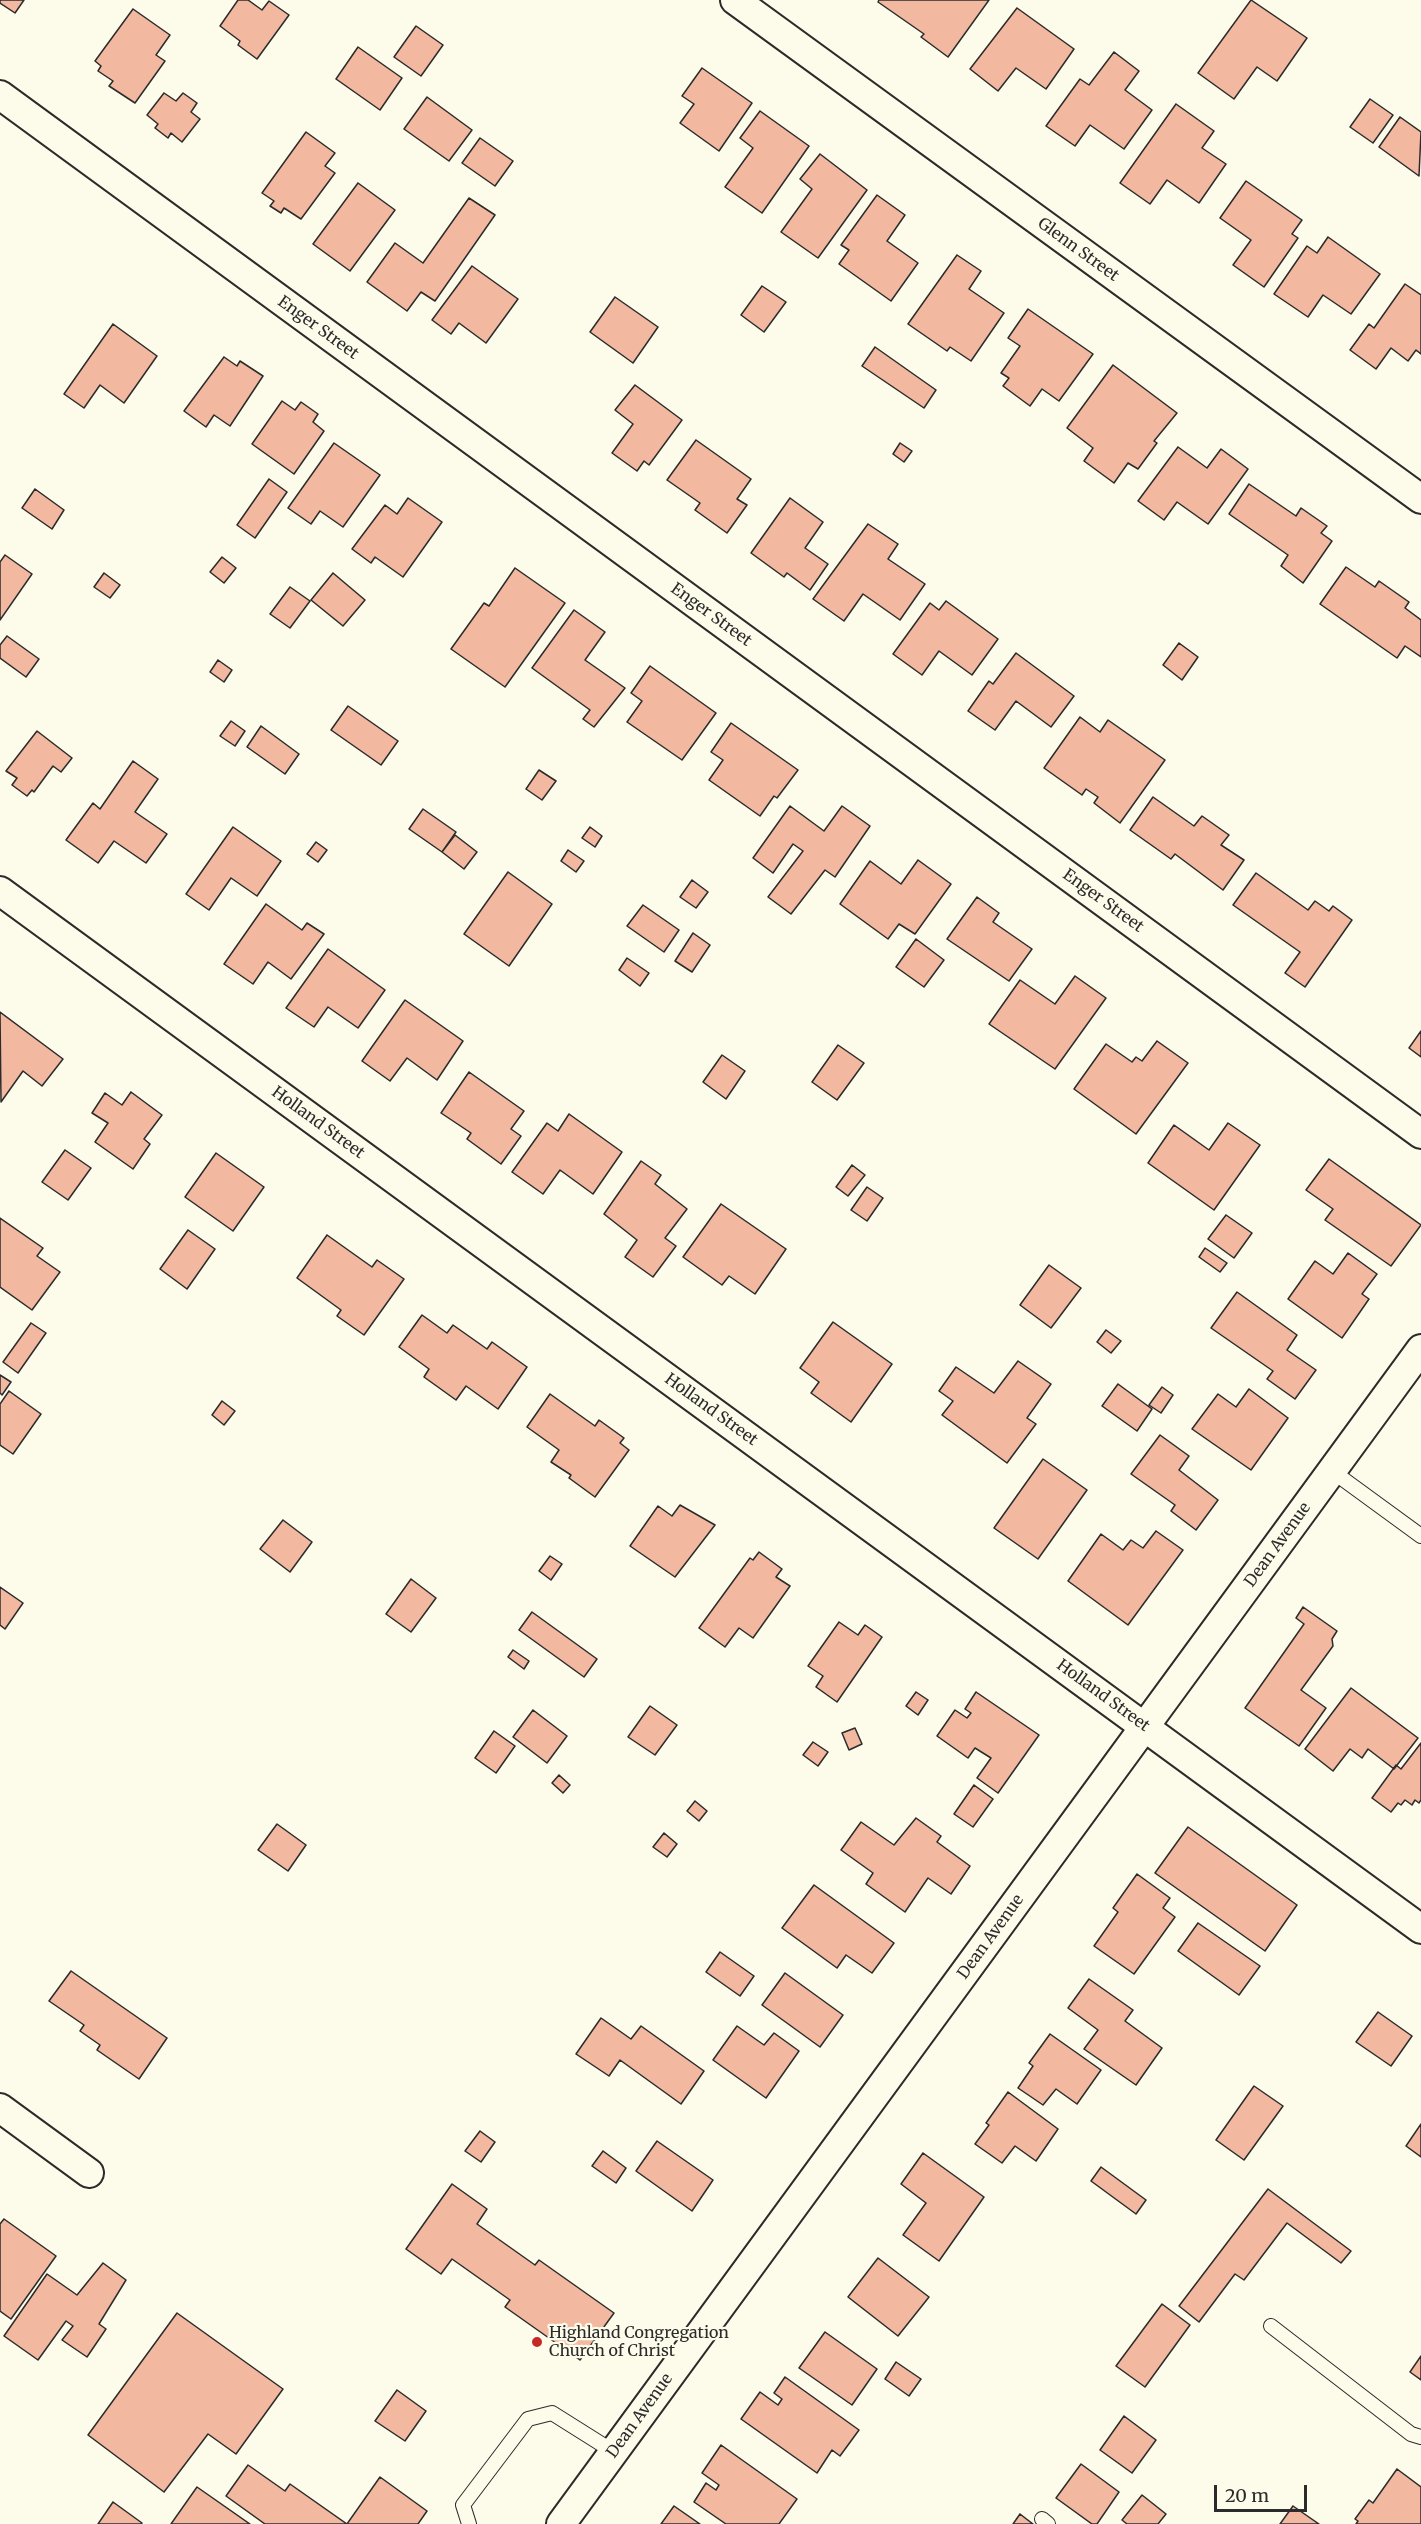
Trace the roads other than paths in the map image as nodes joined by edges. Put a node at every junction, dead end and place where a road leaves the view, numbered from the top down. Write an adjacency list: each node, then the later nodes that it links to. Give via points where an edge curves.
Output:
1 (735, 0): 3 (street, Glenn Street)
2 (0, 96): 5 (street, Enger Street)
3 (1421, 500)
4 (0, 891): 9 (street, Holland Street)
5 (1421, 1134)
6 (1421, 1349): 7 (street, Dean Avenue)
7 (1332, 1471): 8 (lane); 9 (street, Dean Avenue)
8 (1421, 1536)
9 (1144, 1727): 10 (street, Holland Street); 15 (street, Dean Avenue)
10 (1421, 1929)
11 (0, 2108): 12 (street)
12 (89, 2173)
13 (1271, 2326): 14 (lane, via 1411,2434)
14 (1421, 2437)
15 (614, 2452): 16 (lane, via 552,2413 528,2419 463,2505); 17 (street, Dean Avenue)
16 (469, 2524)
17 (561, 2524)

